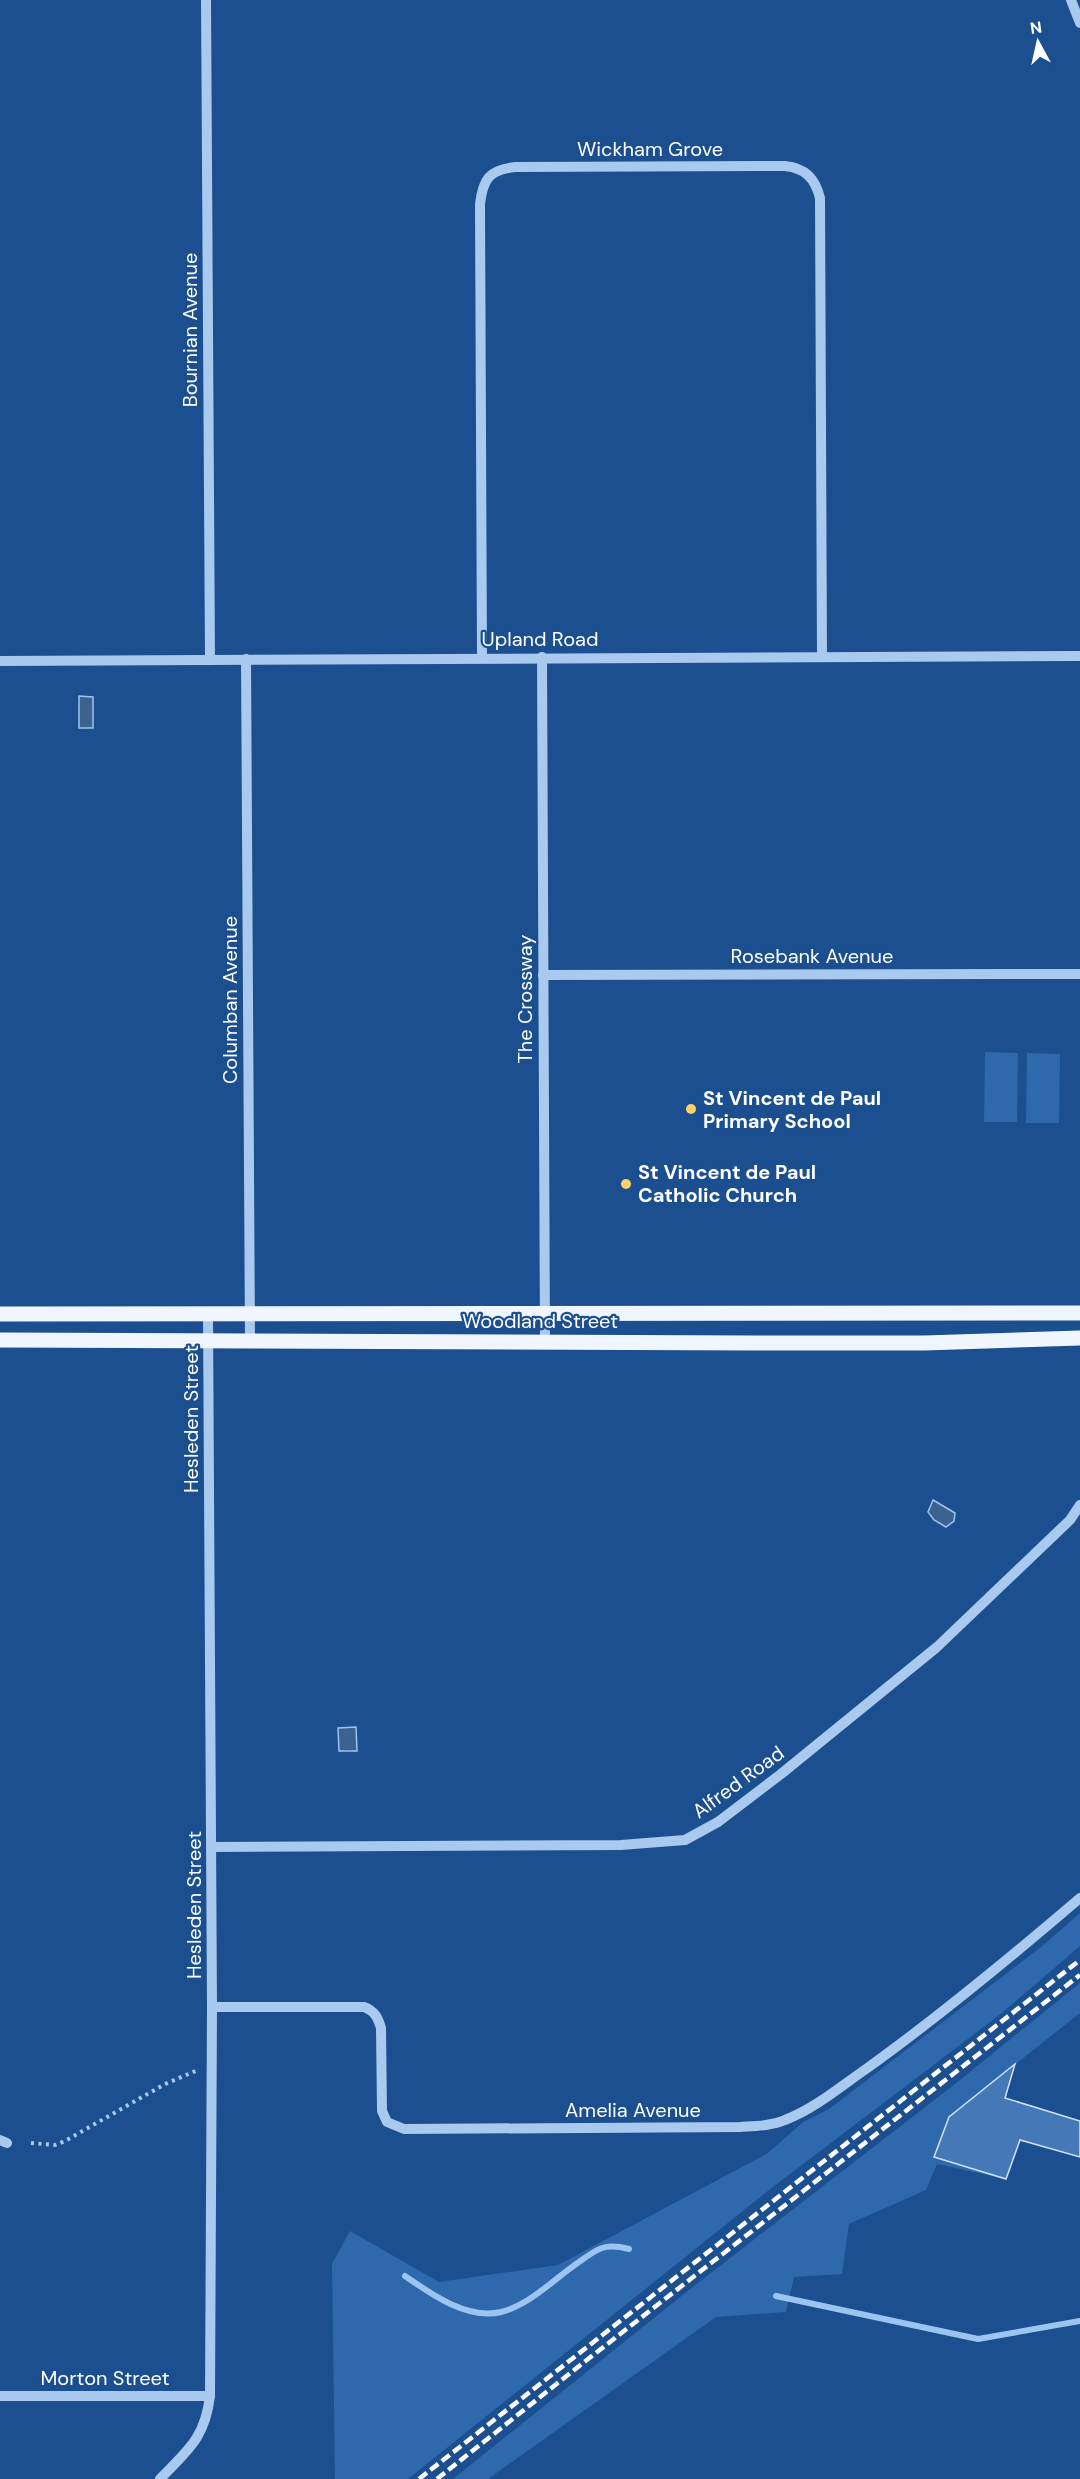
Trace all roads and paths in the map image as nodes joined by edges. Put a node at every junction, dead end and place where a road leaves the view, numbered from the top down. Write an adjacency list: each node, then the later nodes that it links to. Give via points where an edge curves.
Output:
1 (206, 0): 9 (street, Bournian Avenue)
2 (1071, 0): 3 (street)
3 (1078, 17)
4 (1080, 656): 7 (street, Upland Road)
5 (482, 657): 6 (street, Upland Road); 7 (street, Wickham Grove, via 482,188 495,172 515,167 762,166 797,167 806,172 820,198); 8 (street, Upland Road)
6 (542, 657): 7 (street, Upland Road); 12 (street, The Crossway)
7 (822, 657)
8 (246, 659): 9 (street, Upland Road); 17 (street, Columban Avenue)
9 (210, 660): 10 (street, Upland Road)
10 (0, 661)
11 (1080, 974): 12 (street, Rosebank Avenue)
12 (543, 975): 13 (street, The Crossway)
13 (545, 1312): 14 (main road, Woodland Street); 17 (main road, Woodland Street); 22 (street, The Crossway)
14 (1080, 1313)
15 (0, 1314): 16 (main road, Woodland Street)
16 (208, 1314): 17 (main road, Woodland Street); 20 (street, Hesleden Street)
17 (250, 1314): 21 (street, Columban Avenue)
18 (1080, 1338): 22 (main road, Woodland Street)
19 (0, 1340): 20 (main road, Woodland Street)
20 (208, 1341): 21 (main road, Woodland Street); 24 (street, Hesleden Street)
21 (250, 1341): 22 (main road, Woodland Street)
22 (545, 1342)
23 (1080, 1505): 24 (street, Alfred Road, via 1070,1520 937,1647 781,1774 718,1822 685,1840 621,1845)
24 (212, 1847): 26 (street, Hesleden Street)
25 (1080, 1898): 26 (street, Amelia Avenue, via 890,2051 817,2103 785,2120 765,2125 404,2129 393,2126 382,2111 381,2028 370,2010)
26 (212, 2007): 27 (street, Hesleden Street)
27 (212, 2064): 28 (path, via 165,2084 65,2141 55,2145); 30 (street, Hesleden Street)
28 (31, 2143)
29 (0, 2396): 30 (street, Morton Street)
30 (210, 2396): 31 (street, Hesleden Street, via 204,2427)
31 (160, 2479)

